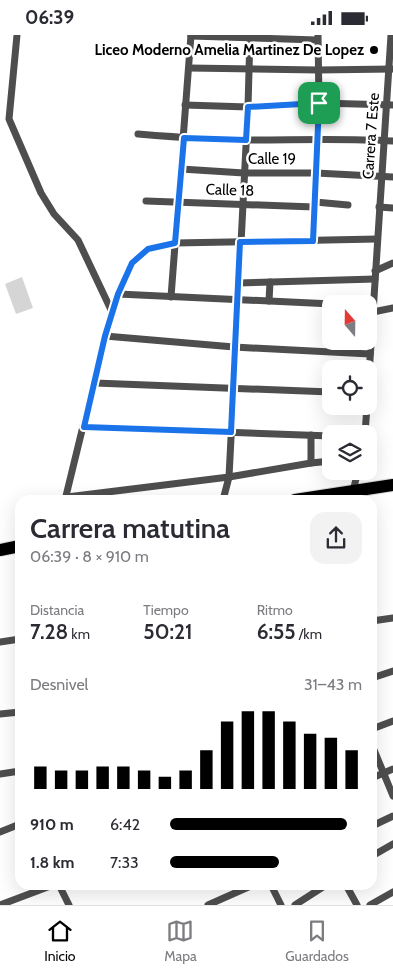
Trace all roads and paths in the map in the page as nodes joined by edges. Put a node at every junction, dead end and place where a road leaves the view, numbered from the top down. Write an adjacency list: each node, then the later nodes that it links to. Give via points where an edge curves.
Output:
1 (18, 35): 48 (street, via 8,119 41,193 54,214 78,240)
2 (391, 35): 8 (street, Carrera 7 Este)
3 (191, 36): 4 (street); 6 (street)
4 (250, 37): 5 (street); 7 (street)
5 (318, 38): 9 (street)
6 (188, 67): 7 (street); 11 (street)
7 (250, 68): 9 (street); 13 (street)
8 (391, 69): 9 (street); 12 (street, Carrera 7 Este)
9 (318, 70): 10 (street)
10 (319, 103): 12 (street); 13 (street); 16 (street)
11 (185, 105): 13 (street); 15 (street)
12 (390, 105): 18 (street, Carrera 7 Este)
13 (248, 107): 17 (street)
14 (138, 134): 15 (street)
15 (184, 138): 17 (street); 20 (street)
16 (317, 139): 17 (street); 18 (street); 22 (street)
17 (246, 140): 21 (street)
18 (384, 141): 19 (street); 23 (street, Carrera 7 Este)
19 (393, 141)
20 (181, 169): 21 (street, Calle 19); 26 (street)
21 (244, 173): 22 (street, Calle 19); 27 (street)
22 (316, 173): 23 (street, Calle 19); 28 (street)
23 (382, 177): 24 (street, Calle 19); 30 (street, Carrera 7 Este)
24 (393, 177)
25 (146, 201): 26 (street, Calle 18)
26 (178, 202): 27 (street, Calle 18); 35 (street)
27 (242, 204): 28 (street, Calle 18); 34 (street)
28 (314, 204): 29 (street, Calle 18); 33 (street)
29 (348, 205)
30 (379, 207): 31 (street); 32 (street, Carrera 7 Este)
31 (393, 208)
32 (377, 239): 33 (street); 37 (street, Carrera 7 Este)
33 (313, 241): 34 (street)
34 (240, 242): 35 (street); 39 (street)
35 (175, 243): 40 (street, via 148,249 132,263); 42 (street)
36 (393, 263): 37 (street)
37 (375, 275): 38 (street); 41 (street, Carrera 7 Este)
38 (270, 282): 39 (street); 44 (street)
39 (238, 283): 43 (street)
40 (118, 294): 42 (street); 48 (street)
41 (373, 295)
42 (171, 297): 43 (street)
43 (238, 300): 44 (street); 50 (street)
44 (268, 301): 45 (street)
45 (322, 304)
46 (378, 308): 47 (street)
47 (393, 308)
48 (113, 314): 49 (street)
49 (105, 336): 50 (street); 54 (street)
50 (234, 347): 52 (street); 55 (street)
51 (370, 350): 52 (street, Carrera 7 Este)
52 (370, 354): 53 (street, Carrera 7 Este)
53 (370, 360)
54 (95, 383): 55 (street); 57 (street)
55 (233, 388): 56 (street); 58 (street)
56 (322, 392)
57 (84, 427): 58 (street); 67 (street)
58 (231, 432): 59 (street); 63 (street)
59 (310, 435): 60 (street); 62 (street)
60 (322, 436)
61 (322, 462): 62 (street)
62 (311, 463): 63 (street)
63 (229, 477): 68 (street); 69 (street)
64 (356, 480): 66 (street)
65 (393, 485): 66 (highway)
66 (353, 491): 70 (highway)
67 (67, 495)
68 (89, 495)
69 (224, 495)
70 (335, 495)
71 (15, 548): 72 (highway)
72 (0, 550)
73 (393, 618): 74 (street)
74 (377, 620)
75 (15, 640): 76 (street)
76 (0, 642)
77 (393, 671): 78 (street)
78 (377, 676)
79 (15, 713): 80 (street)
80 (0, 715)
81 (393, 721): 82 (street)
82 (377, 727)
83 (377, 757): 86 (street)
84 (393, 769): 86 (street)
85 (15, 772): 87 (street)
86 (384, 773): 88 (street); 89 (street)
87 (0, 774)
88 (377, 775)
89 (393, 796)
90 (393, 816): 91 (street)
91 (377, 824)
92 (15, 827): 93 (street)
93 (0, 833)
94 (393, 844): 95 (street)
95 (377, 853)
96 (40, 890): 104 (street)
97 (62, 890): 105 (street)
98 (241, 890): 106 (street)
99 (274, 890): 107 (street)
100 (319, 890): 103 (street)
101 (349, 890): 108 (street)
102 (393, 892): 109 (street)
103 (300, 904)
104 (0, 905)
105 (69, 905)
106 (208, 905)
107 (281, 905)
108 (357, 905)
109 (370, 905)

